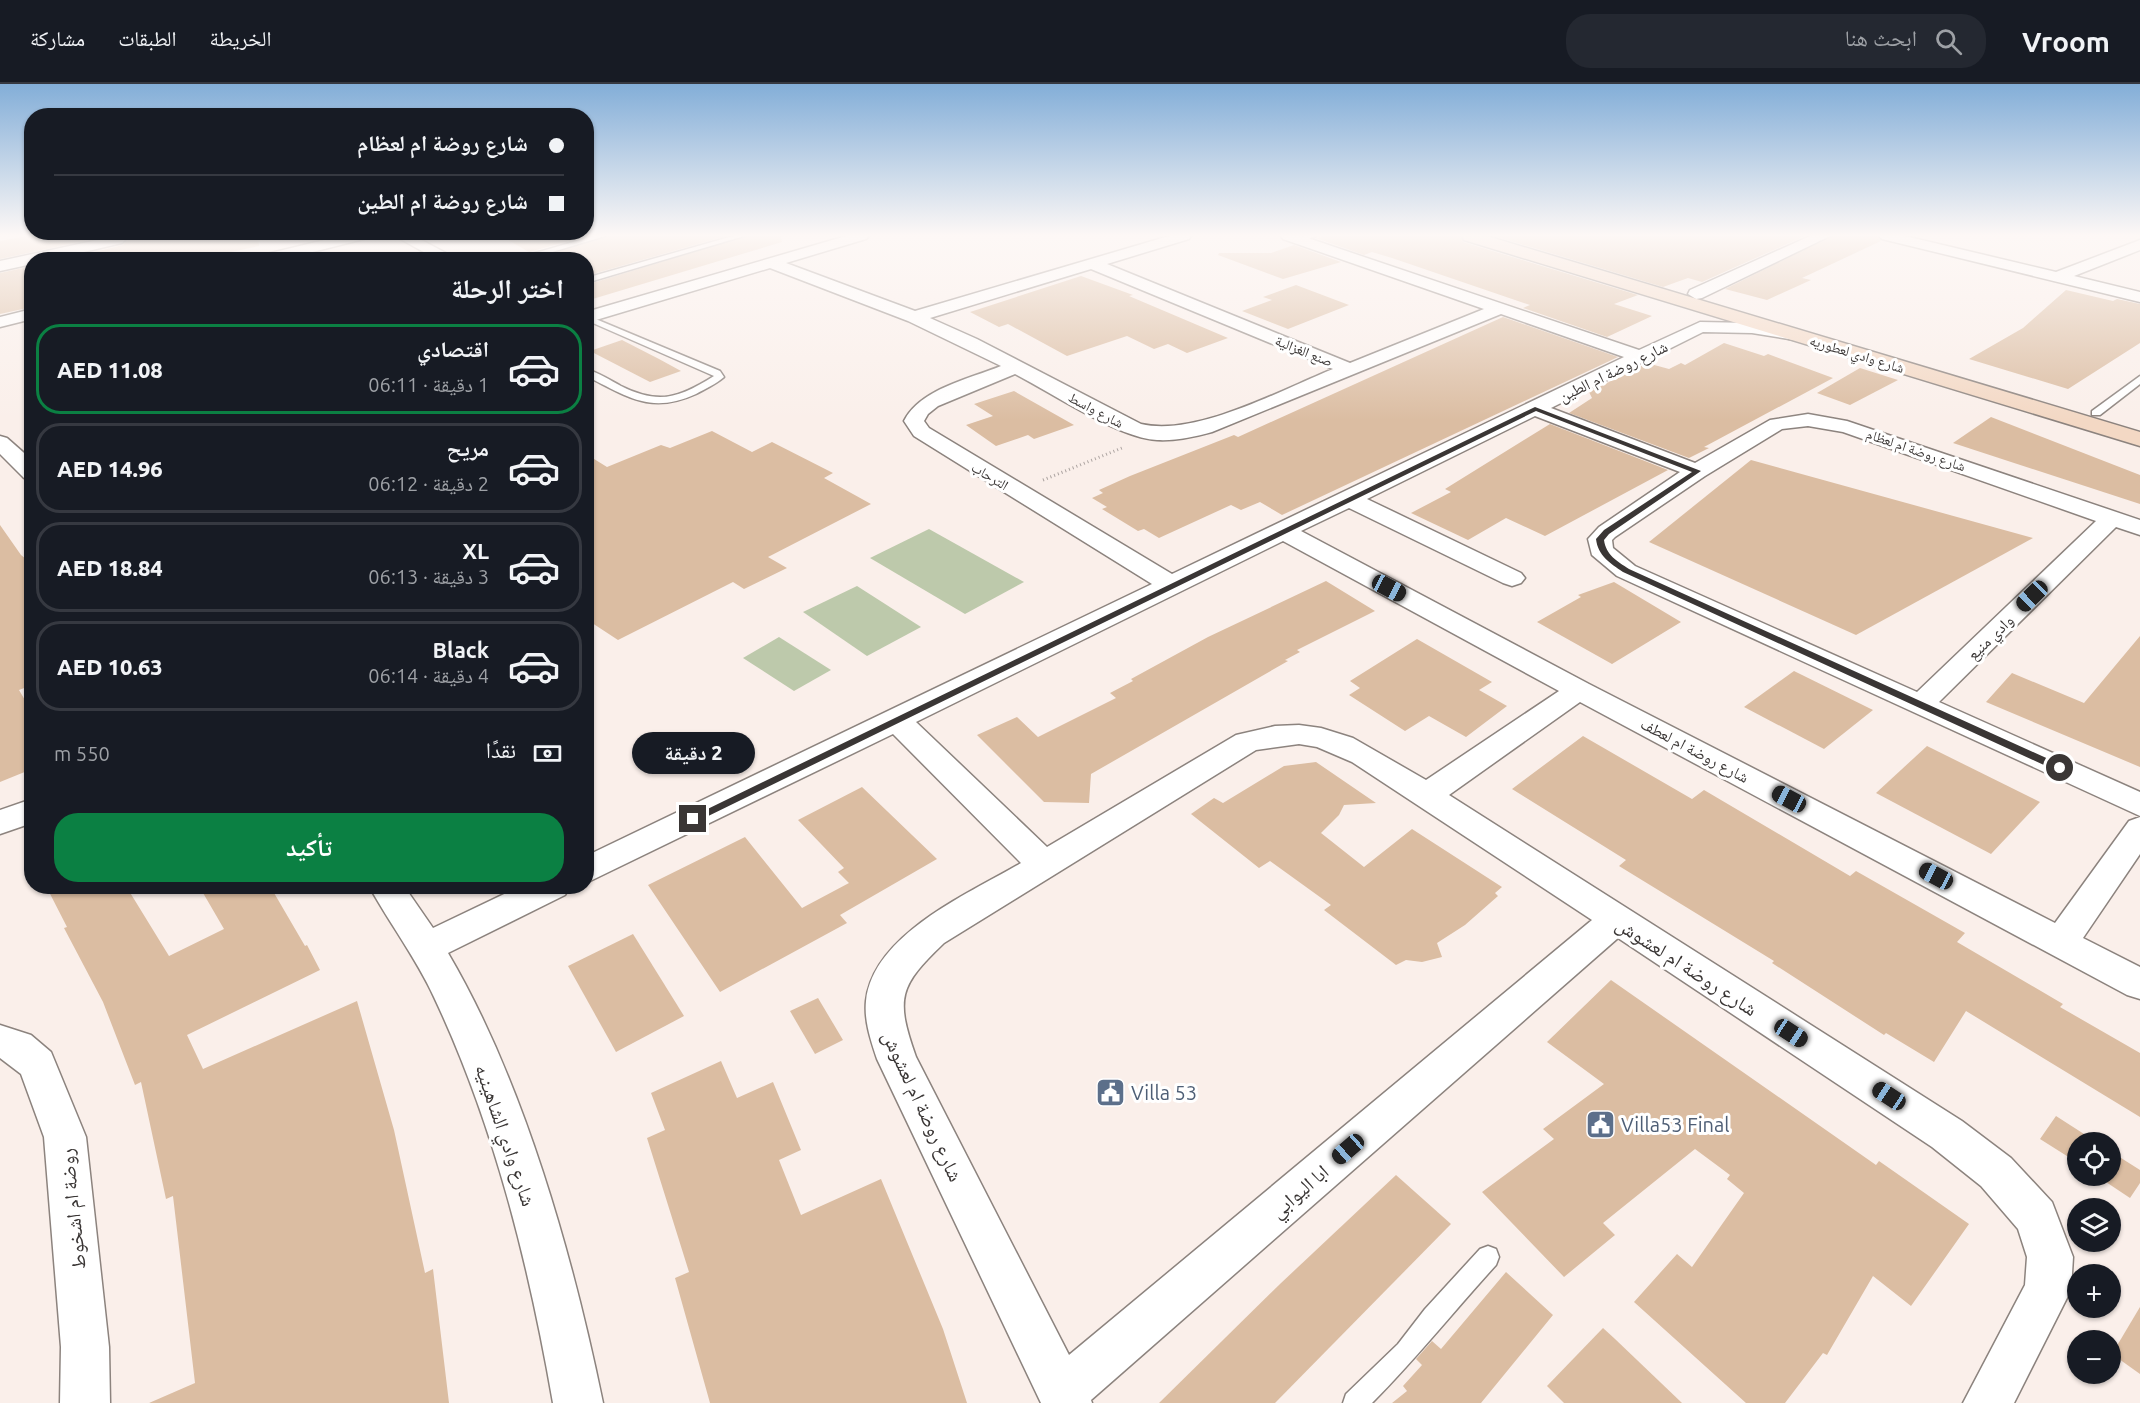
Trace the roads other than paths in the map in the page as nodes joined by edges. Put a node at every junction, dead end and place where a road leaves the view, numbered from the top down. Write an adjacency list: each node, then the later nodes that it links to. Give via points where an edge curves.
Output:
1 (653, 298): 11 (street)
2 (862, 298): 12 (street, شارع واسط)
3 (979, 298): 12 (street)
4 (1174, 298): 19 (street, صنع الغزالية)
5 (1467, 298): 9 (street)
6 (1664, 298): 15 (street, via 1688,309 1700,321)
7 (1671, 298): 16 (street, شارع وادي لعطوريه)
8 (1708, 298): 23 (street, شارع وادي لعطوريه)
9 (1499, 309): 17 (street); 19 (street, شارع واسط)
10 (24, 316): 14 (street)
11 (594, 316)
12 (914, 317): 18 (street, شارع واسط)
13 (594, 321): 20 (lane, via 719,377 655,402)
14 (0, 322)
15 (1700, 327): 16 (street, شارع روضة ام الطين, via 1752,328); 17 (street, شارع روضة ام الطين)
16 (1800, 336): 25 (street, شارع وادي لعطوريه)
17 (1642, 357): 22 (street, شارع روضة ام الطين)
18 (1016, 367): 19 (street, شارع واسط, via 1120,424 1156,434 1205,428); 34 (street, الترحاب, via 931,402 914,421 933,442)
19 (1349, 369)
20 (594, 376)
21 (2140, 379): 23 (lane)
22 (1535, 409): 28 (street); 29 (street, شارع روضة ام الطين)
23 (2096, 413): 24 (street, شارع وادي لعطوريه)
24 (2140, 426)
25 (2140, 439)
26 (0, 442): 27 (street)
27 (24, 465)
28 (1697, 471): 30 (street, شارع روضة ام لعظام, via 1777,424 1800,420 1826,422); 36 (street, شارع روضة ام لعظام, via 1606,532 1600,539 1601,550 1626,571)
29 (1349, 499): 32 (street, شارع روضة ام الطين); 33 (street)
30 (2112, 518): 31 (street, شارع روضة ام لعظام); 36 (street, وادي منيع)
31 (2140, 528)
32 (1283, 531): 34 (street, شارع روضة ام الطين); 35 (street, شارع روضة ام لعطف)
33 (1512, 578)
34 (1173, 586): 37 (street, شارع روضة ام الطين)
35 (1579, 690): 38 (street); 48 (street, شارع روضة ام لعطف)
36 (1920, 705): 39 (street, شارع روضة ام لعظام)
37 (895, 719): 43 (street); 44 (street, شارع روضة ام الطين)
38 (1426, 795): 43 (street, شارع روضة ام لعشوش, via 1343,745 1318,735 1266,736 1247,742); 47 (street, شارع روضة ام لعشوش)
39 (2140, 805)
40 (24, 813): 41 (street)
41 (0, 823)
42 (2140, 829): 48 (street)
43 (1043, 864): 53 (street, شارع روضة ام لعشوش, via 931,933 899,963 885,988 885,1025 897,1059)
44 (594, 867)
45 (391, 894): 49 (street, شارع وادي الشاهينيه)
46 (536, 894): 49 (street)
47 (1616, 920): 53 (street, ابا اليوابي); 57 (street, شارع روضة ام لعشوش, via 1947,1134 1996,1172 2036,1217 2050,1257 2048,1290)
48 (2061, 942): 50 (street, شارع روضة ام لعطف)
49 (426, 947): 55 (street, شارع وادي الشاهينيه, via 467,1028 527,1194 567,1336)
50 (2140, 984)
51 (0, 1041): 54 (street, روضة ام اشخوط, via 17,1047 38,1064 65,1137 86,1347)
52 (1488, 1257): 56 (lane, via 1406,1352)
53 (1065, 1398)
54 (85, 1403)
55 (578, 1403)
56 (1355, 1403)
57 (1988, 1403)

